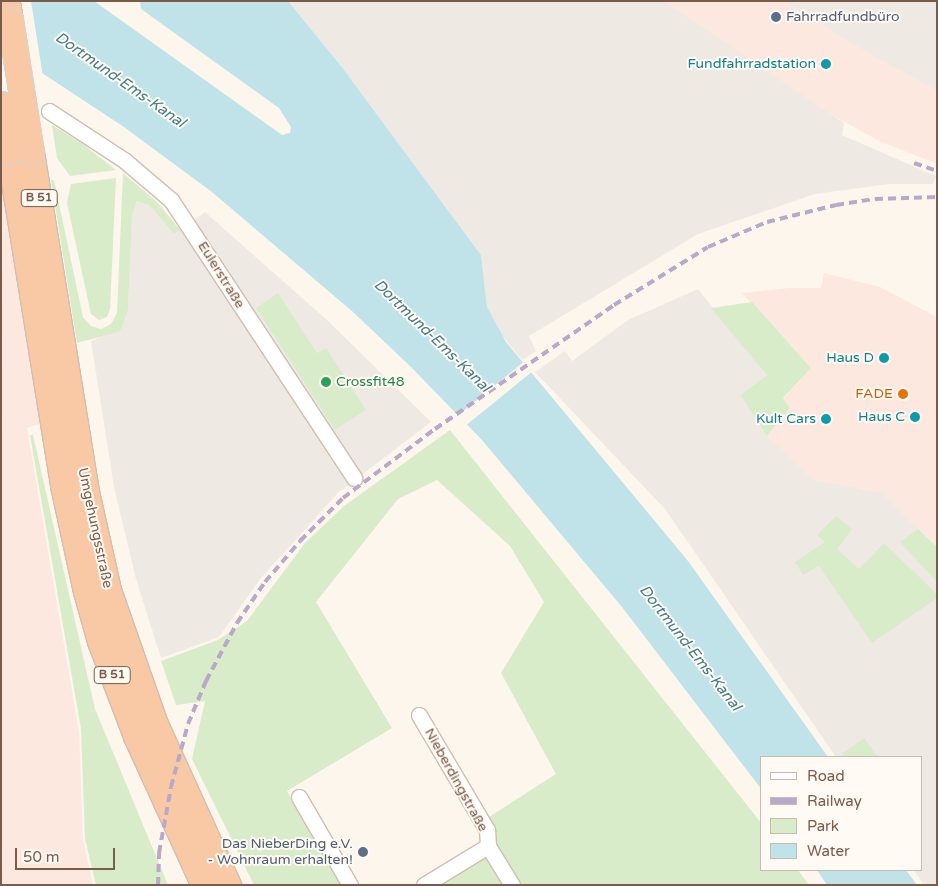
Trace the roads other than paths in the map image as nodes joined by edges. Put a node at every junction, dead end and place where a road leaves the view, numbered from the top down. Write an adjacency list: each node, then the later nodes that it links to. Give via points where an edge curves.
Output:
1 (8, 10): 4 (highway, B 51, bridge)
2 (1, 104): 4 (highway, B 51, bridge)
3 (49, 111): 5 (street, Eulerstraße, via 124,160 171,200)
4 (20, 152): 9 (highway, Umgehungsstraße / B 51, via 77,557 114,682); 12 (highway, Umgehungsstraße / B 51, via 108,590 158,732)
5 (354, 478)
6 (419, 715): 8 (street, Nieberdingstraße, via 487,830)
7 (300, 797): 13 (street)
8 (488, 846): 14 (street, Nieberdingstraße); 15 (street, Nieberdingstraße)
9 (190, 855): 10 (highway, B 51); 11 (highway, Umgehungsstraße / B 51)
10 (198, 885)
11 (204, 885)
12 (228, 885)
13 (350, 885)
14 (424, 885)
15 (512, 885)

